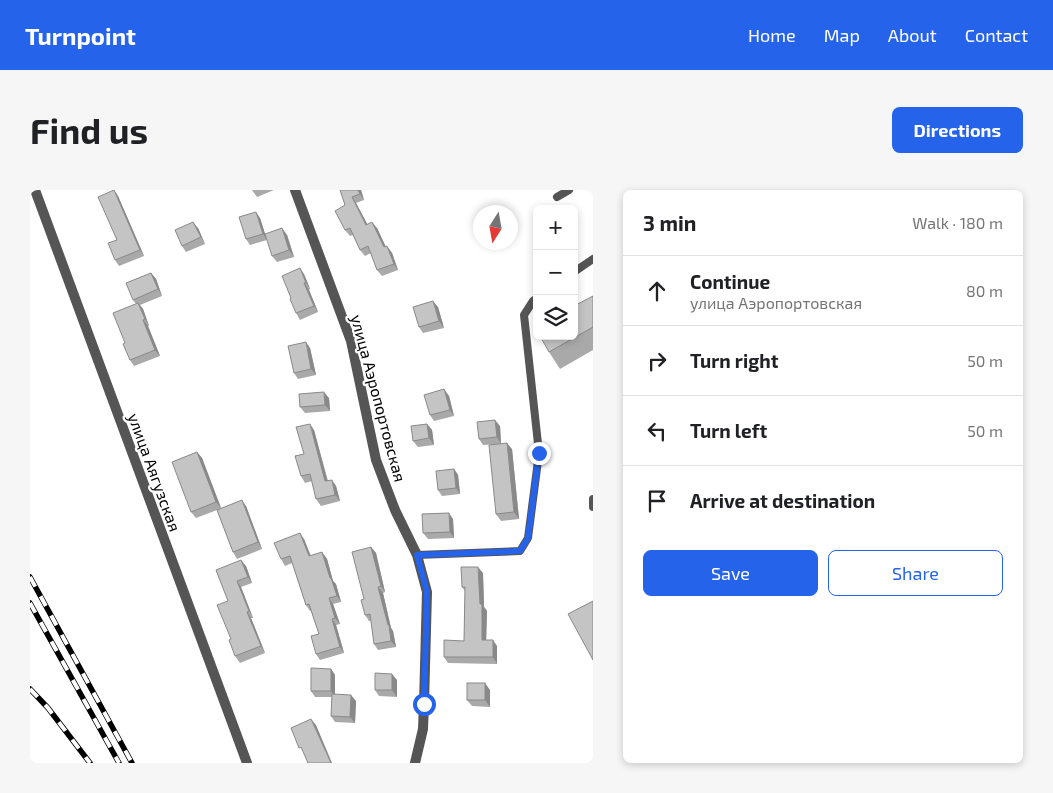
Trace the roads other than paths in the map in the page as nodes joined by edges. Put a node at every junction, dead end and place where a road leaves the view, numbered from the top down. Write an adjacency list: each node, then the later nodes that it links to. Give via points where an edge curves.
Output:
1 (35, 190): 11 (street, улица Аягузская)
2 (295, 190): 10 (street, улица Аэропортовская, via 351,341 376,460)
3 (569, 190): 4 (lane)
4 (557, 198)
5 (593, 260): 6 (lane)
6 (578, 269)
7 (533, 301): 10 (lane, via 524,315 539,453 528,538 520,551)
8 (593, 499): 9 (lane)
9 (593, 507)
10 (417, 555): 12 (street, улица Аэропортовская, via 427,592 424,704)
11 (247, 763)
12 (415, 763)

